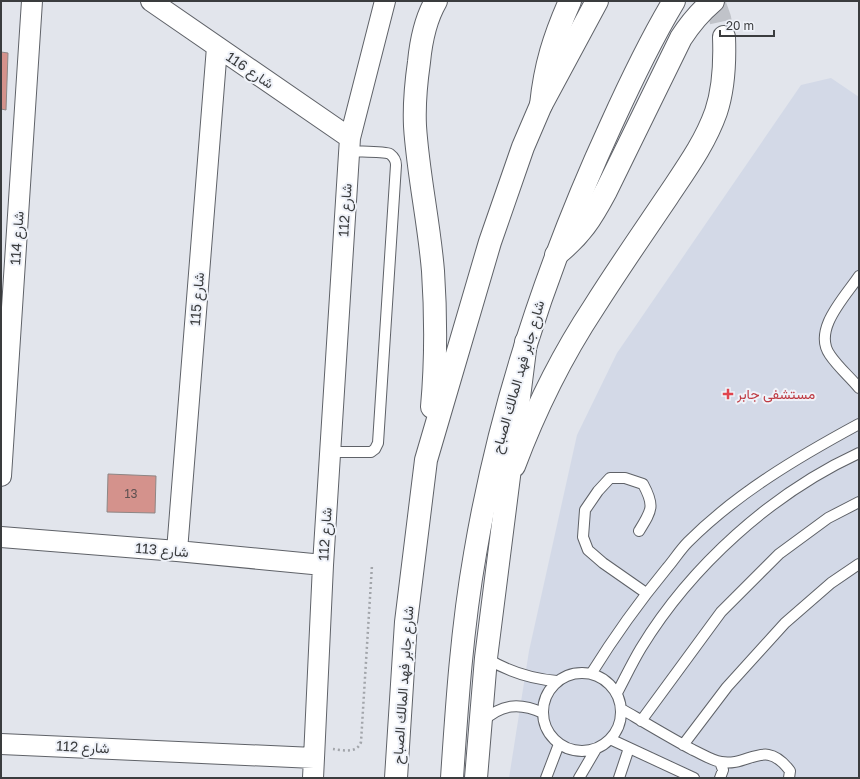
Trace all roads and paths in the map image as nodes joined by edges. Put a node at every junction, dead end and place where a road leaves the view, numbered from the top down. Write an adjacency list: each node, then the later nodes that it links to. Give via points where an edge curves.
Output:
1 (32, 1): 22 (street, شارع 114)
2 (151, 1): 11 (street, شارع 116)
3 (385, 1): 13 (street, شارع 112)
4 (436, 1): 21 (main road, via 425,25 420,48 415,124 435,308 434,384)
5 (570, 1): 12 (main road, via 553,42)
6 (608, 1): 9 (main road)
7 (674, 1): 14 (main road, شارع جابر فهد المالك الصباح, via 629,87 590,170)
8 (713, 1): 14 (main road, via 691,22 680,38 593,216 576,238)
9 (592, 10): 12 (main road, شارع جابر فهد المالك الصباح)
10 (724, 37): 23 (main road, via 722,87 709,129 691,162 572,342 537,410)
11 (217, 47): 13 (street, شارع 116); 27 (street, شارع 115)
12 (541, 105): 21 (main road, شارع جابر فهد المالك الصباح, via 523,147 490,242)
13 (349, 144): 19 (street, شارع 112); 19 (lane, via 392,155 396,166 378,443 371,452)
14 (556, 255): 16 (main road, شارع جابر فهد المالك الصباح)
15 (859, 276): 17 (lane, via 828,320 824,334 824,345 829,354)
16 (526, 342): 23 (main road); 51 (main road, شارع جابر فهد المالك الصباح, via 496,447 474,555)
17 (859, 388)
18 (859, 424): 31 (lane, via 790,462 745,494 688,543)
19 (330, 452): 29 (street, شارع 112)
20 (859, 453): 35 (lane, via 802,483 761,513 706,564 668,608 641,648)
21 (426, 460): 50 (main road, شارع جابر فهد المالك الصباح, via 406,622)
22 (1, 476)
23 (509, 480): 32 (main road)
24 (859, 502): 38 (lane, via 828,518 779,554 721,612)
25 (640, 531): 31 (lane, via 650,514 650,497 643,484 625,478 610,478 598,490 585,510 583,537 588,550 598,559)
26 (1, 538): 27 (street, شارع 113)
27 (176, 551): 29 (street, شارع 113)
28 (859, 564): 43 (lane, via 831,583 785,623 727,687)
29 (323, 565): 46 (street, شارع 112)
30 (372, 565): 46 (path, via 360,745 353,750)
31 (646, 593): 33 (lane)
32 (486, 658): 34 (lane, via 520,674); 39 (main road)
33 (591, 674): 34 (lane, via 573,674); 35 (lane, via 610,684)
34 (557, 681): 37 (lane, via 546,696)
35 (617, 694): 36 (lane)
36 (621, 709): 38 (lane); 40 (lane, via 619,725)
37 (542, 713): 39 (lane, via 525,707 506,707 489,715); 42 (lane, via 547,730)
38 (640, 721): 43 (lane)
39 (482, 722): 52 (main road)
40 (610, 740): 44 (lane); 45 (lane)
41 (1, 744): 46 (street, شارع 112)
42 (559, 744): 45 (lane, via 576,751); 53 (lane)
43 (683, 745): 47 (lane)
44 (629, 748): 48 (lane); 55 (lane)
45 (596, 749): 54 (lane)
46 (314, 753): 49 (street)
47 (720, 762): 57 (lane, via 723,770); 58 (lane, via 729,763 758,754 768,755 784,763 790,771)
48 (676, 774): 56 (lane)
49 (313, 778)
50 (396, 778)
51 (452, 778)
52 (476, 778)
53 (546, 778)
54 (579, 778)
55 (619, 778)
56 (694, 778)
57 (720, 778)
58 (789, 778)

